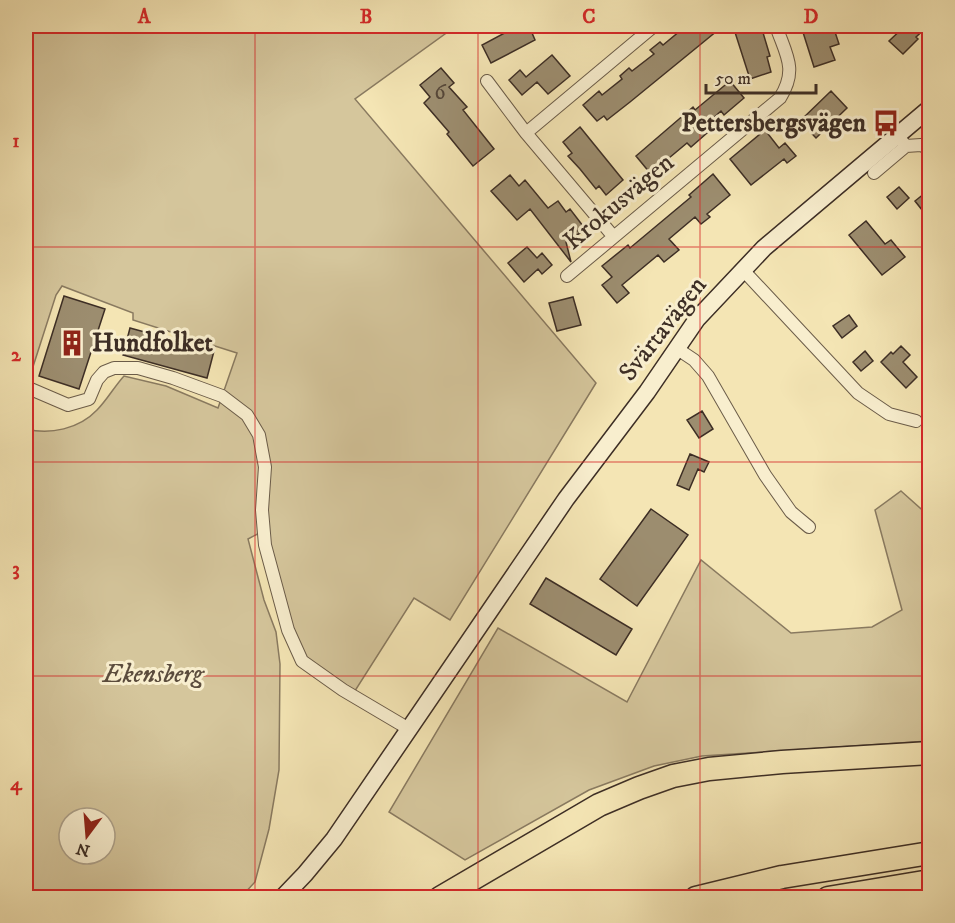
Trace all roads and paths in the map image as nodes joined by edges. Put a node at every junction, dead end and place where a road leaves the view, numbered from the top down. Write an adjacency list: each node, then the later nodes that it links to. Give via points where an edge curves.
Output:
1 (654, 26): 5 (street)
2 (776, 26): 9 (street, Krokusvägen, via 790,69 789,84 780,98)
3 (487, 81): 5 (street)
4 (930, 108): 6 (main road, Svärtavägen)
5 (526, 133): 9 (street)
6 (902, 140): 7 (street); 8 (street); 10 (main road, Svärtavägen, via 764,248)
7 (930, 149)
8 (874, 173)
9 (613, 236): 11 (street, Krokusvägen)
10 (743, 270): 12 (main road, Svärtavägen); 14 (street, via 858,393 889,414)
11 (567, 276)
12 (676, 348): 15 (street, via 708,376 772,484 791,512); 16 (main road, Svärtavägen, via 566,499)
13 (26, 387): 16 (street, via 68,405 89,399 104,372 138,368 222,396 247,415 259,435 265,467 265,545 288,630 302,661)
14 (916, 422)
15 (809, 527)
16 (409, 729): 21 (main road, Svärtavägen, via 334,839)
17 (930, 753): 22 (highway, via 771,763 674,776 599,805)
18 (930, 853): 23 (highway, via 782,877)
19 (930, 882): 24 (highway)
20 (930, 892): 25 (highway)
21 (282, 897)
22 (440, 897)
23 (696, 897)
24 (828, 897)
25 (912, 897)

